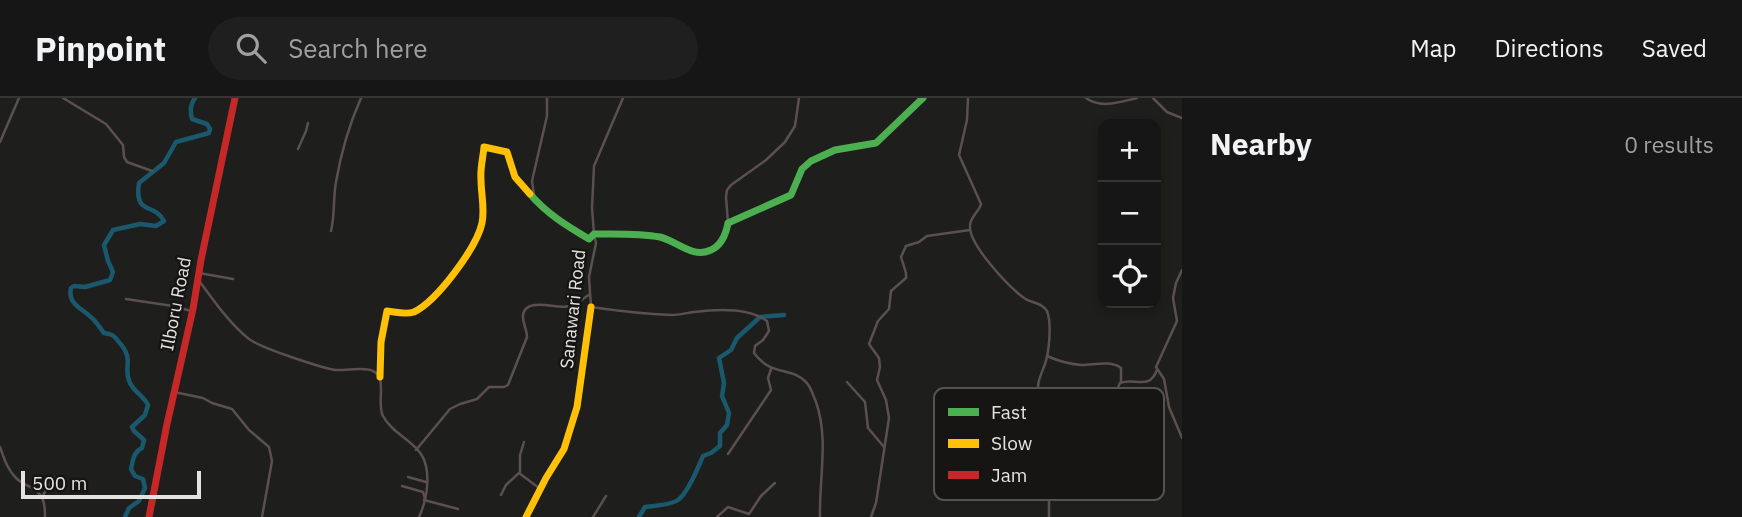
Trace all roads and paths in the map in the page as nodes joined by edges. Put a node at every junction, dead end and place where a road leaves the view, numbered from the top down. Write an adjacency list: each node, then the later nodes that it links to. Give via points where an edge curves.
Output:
1 (19, 98): 15 (street)
2 (64, 98): 17 (street, via 106,124 123,145 127,162)
3 (235, 98): 24 (street, Ilboru Road)
4 (361, 98): 21 (street, via 348,128)
5 (547, 98): 18 (street)
6 (623, 98): 22 (street, Sanawari Road, via 594,166)
7 (799, 98): 19 (street, via 795,126 785,142 727,190)
8 (923, 98): 19 (street, via 876,143 816,157 803,168 791,195)
9 (968, 98): 20 (street, via 958,155 981,204)
10 (1086, 98): 11 (street, via 1102,104)
11 (1137, 98)
12 (1153, 98): 13 (street, via 1167,112)
13 (1182, 118)
14 (308, 123): 16 (street)
15 (0, 142)
16 (298, 149)
17 (152, 171)
18 (534, 198): 22 (street, via 561,223 589,239); 33 (street, via 515,177 507,152 484,147 482,225 466,256 428,302 412,313 387,311)
19 (728, 223): 22 (street, via 723,239 703,253 654,236)
20 (970, 230): 30 (street, via 997,273 1047,311); 42 (street, via 927,236 906,246 902,253 906,278 891,291 889,309 879,319 869,343 879,358 877,383 888,409)
21 (331, 231)
22 (594, 234): 26 (street, Sanawari Road)
23 (1182, 270): 32 (street, via 1173,298 1177,321)
24 (198, 276): 25 (street); 29 (street, Ilboru Road); 33 (street, via 230,322 252,341 336,370 366,369)
25 (233, 279)
26 (590, 294): 28 (street, Sanawari Road); 43 (street, via 566,307 527,307 523,315 527,338 507,386 489,387 476,400 453,407)
27 (126, 299): 29 (street)
28 (591, 307): 31 (street, via 647,314 729,311 758,316 768,321 770,328 754,353); 51 (street, Sanawari Road, via 577,407 564,449)
29 (192, 312): 38 (street, Ilboru Road)
30 (1047, 356): 35 (street, via 1065,363 1117,365 1122,368); 36 (street)
31 (771, 369): 44 (street, via 771,390); 64 (street, via 806,382 819,412 823,456)
32 (1157, 370): 35 (street, via 1145,382); 39 (street)
33 (380, 377): 43 (street, via 383,417)
34 (847, 382): 42 (street, via 865,402 868,428)
35 (1122, 382): 37 (street)
36 (1038, 388)
37 (1118, 388)
38 (174, 392): 58 (street, Ilboru Road); 59 (street, via 230,408 267,444 272,461)
39 (1182, 438)
40 (524, 442): 45 (street)
41 (0, 447): 54 (street, via 12,474)
42 (884, 447): 65 (street)
43 (416, 450): 48 (street, via 421,454)
44 (728, 454)
45 (519, 472): 51 (street); 52 (street)
46 (54, 477): 54 (street)
47 (408, 477): 48 (street)
48 (426, 482): 55 (street)
49 (775, 483): 63 (street, via 749,514 728,507)
50 (402, 486): 55 (street, via 423,492)
51 (540, 488): 61 (street, Sanawari Road)
52 (501, 495)
53 (606, 496): 62 (street)
54 (42, 497): 57 (street)
55 (424, 499): 56 (street); 60 (street)
56 (458, 509)
57 (46, 517)
58 (149, 517)
59 (262, 517)
60 (419, 517)
61 (526, 517)
62 (593, 517)
63 (717, 517)
64 (820, 517)
65 (871, 517)

